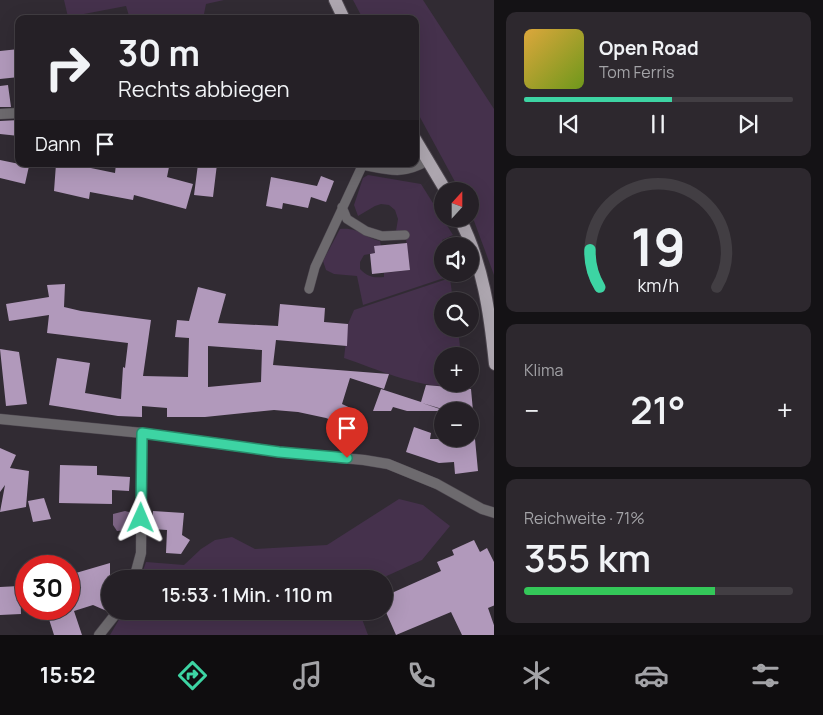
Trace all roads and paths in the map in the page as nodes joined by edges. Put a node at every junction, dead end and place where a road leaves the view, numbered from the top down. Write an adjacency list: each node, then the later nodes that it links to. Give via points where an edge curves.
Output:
1 (335, 0): 2 (main road)
2 (342, 15)
3 (15, 113): 4 (street)
4 (0, 114)
5 (419, 145): 6 (main road)
6 (428, 160): 7 (street); 11 (main road)
7 (419, 164)
8 (360, 167): 12 (lane)
9 (380, 167): 10 (street, via 408,170)
10 (414, 167)
11 (441, 182)
12 (342, 207): 14 (lane, via 347,219 366,231 382,236); 15 (lane, via 315,267)
13 (464, 228): 16 (main road, via 473,247 489,314)
14 (405, 235)
15 (309, 289)
16 (494, 364)
17 (0, 419): 18 (street)
18 (142, 433): 19 (street, via 388,464); 20 (street, via 141,553)
19 (494, 513)
20 (136, 570)
21 (111, 620): 22 (street)
22 (99, 635)

